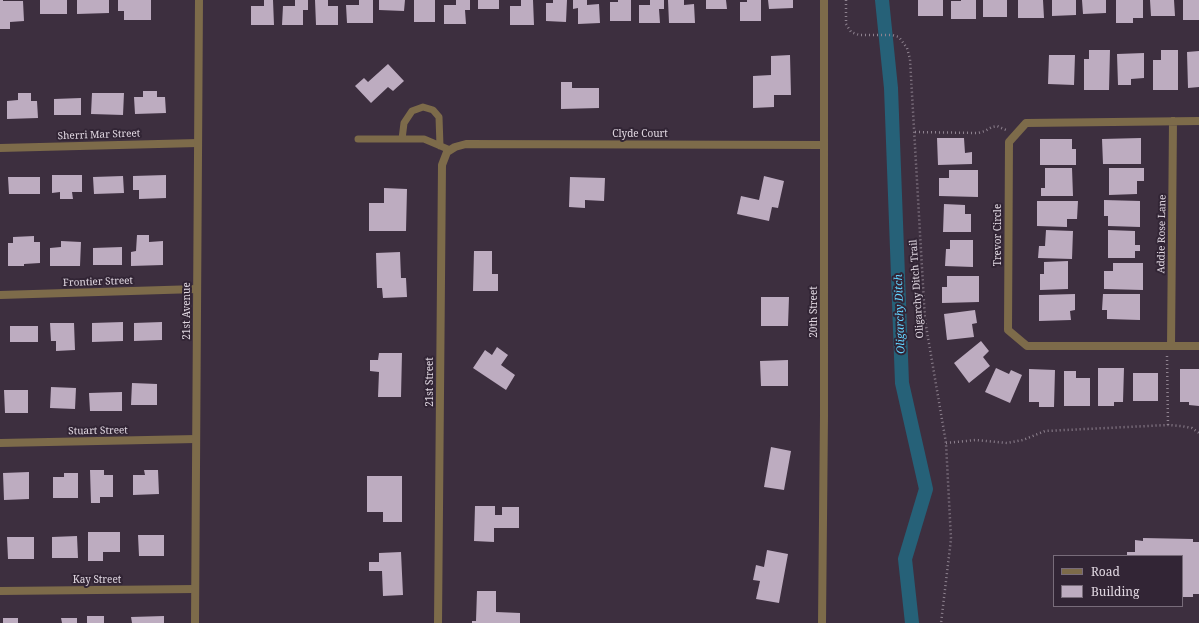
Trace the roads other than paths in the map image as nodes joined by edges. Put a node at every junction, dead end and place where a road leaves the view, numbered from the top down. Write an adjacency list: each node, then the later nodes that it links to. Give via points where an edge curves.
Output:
1 (199, 0): 7 (street, 21st Avenue)
2 (824, 0): 8 (street, 20th Street)
3 (1174, 121): 4 (street); 15 (street, Addie Rose Lane); 15 (street, Trevor Circle, via 1026,123 1009,142 1008,330 1027,346)
4 (1199, 121)
5 (358, 139): 6 (lane)
6 (402, 139): 9 (lane, via 424,139); 9 (lane, via 404,123 412,111 423,107 433,110 439,117)
7 (198, 143): 10 (street, Sherri Mar Street); 12 (street, 21st Avenue)
8 (824, 145): 11 (street, Clyde Court, via 466,144); 22 (street, 20th Street)
9 (440, 146): 11 (lane)
10 (0, 148)
11 (453, 148): 21 (street, 21st Street, via 447,152 442,164)
12 (197, 289): 13 (street, Frontier Street); 16 (street, 21st Avenue)
13 (0, 295)
14 (1199, 346): 15 (street, Trevor Circle)
15 (1169, 347)
16 (196, 438): 17 (street, Stuart Street); 18 (street, 21st Avenue)
17 (0, 443)
18 (195, 589): 19 (street, Kay Street); 20 (street, 21st Avenue)
19 (0, 592)
20 (195, 623)
21 (438, 623)
22 (822, 623)

